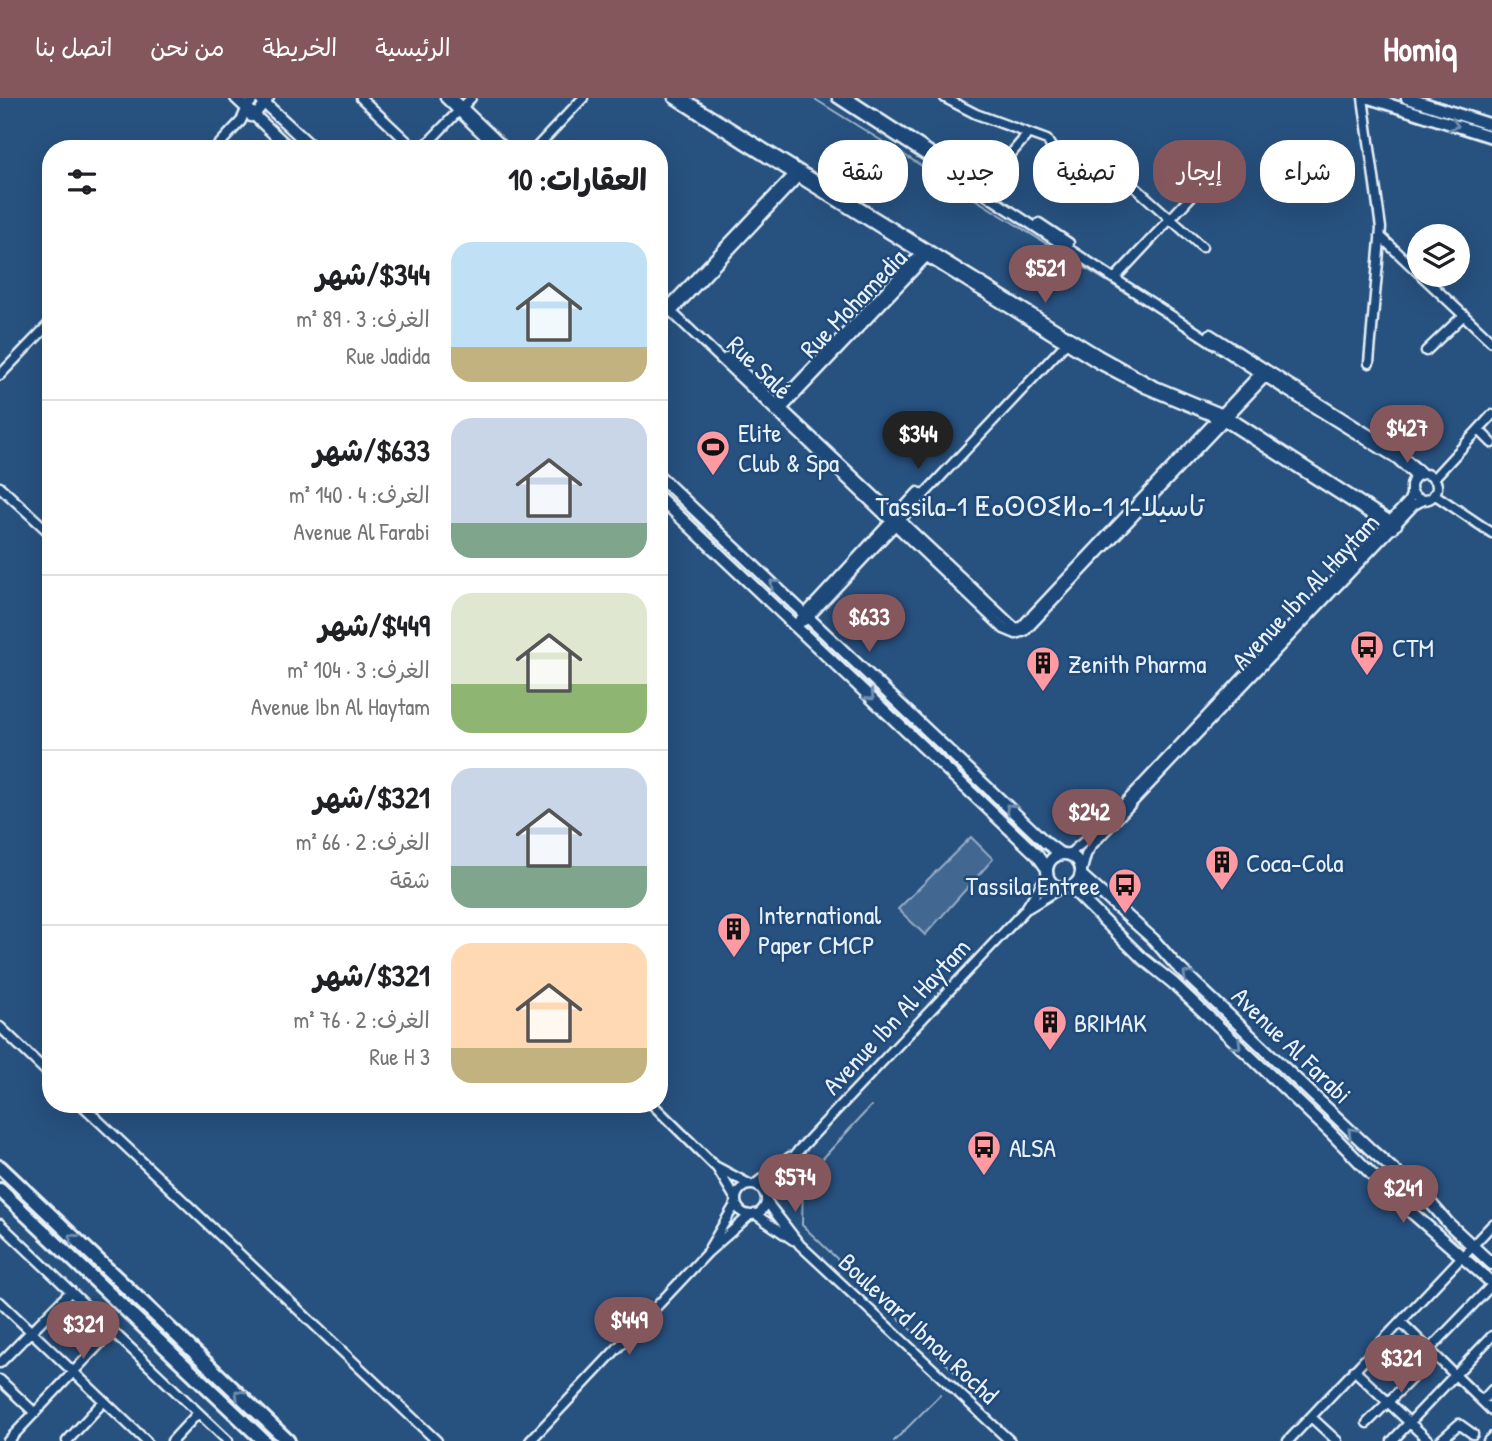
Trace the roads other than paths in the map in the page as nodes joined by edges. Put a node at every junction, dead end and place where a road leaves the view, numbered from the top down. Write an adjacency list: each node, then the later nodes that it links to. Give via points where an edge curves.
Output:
1 (236, 98): 16 (street)
2 (361, 98): 26 (street)
3 (445, 98): 17 (street)
4 (453, 98): 17 (street)
5 (471, 98): 17 (street)
6 (583, 98): 30 (street)
7 (674, 98): 34 (street)
8 (683, 98): 34 (street)
9 (837, 98): 15 (street)
10 (945, 98): 21 (street)
11 (1363, 98): 39 (street)
12 (1369, 98): 22 (street, one-way to 22)
13 (1407, 98): 20 (street)
14 (262, 99): 16 (street); 18 (street); 25 (street)
15 (852, 101): 33 (street)
16 (247, 107): 18 (street); 19 (street)
17 (460, 109): 27 (street); 28 (street); 29 (street)
18 (255, 115): 19 (street); 24 (street)
19 (241, 121): 23 (street)
20 (1492, 125)
21 (1028, 134): 31 (street); 32 (street)
22 (1492, 137)
23 (223, 140)
24 (281, 140)
25 (305, 140)
26 (405, 140)
27 (431, 140)
28 (489, 140)
29 (496, 140)
30 (543, 140)
31 (1045, 140)
32 (1019, 145)
33 (922, 148)
34 (798, 174): 41 (street); 45 (street)
35 (1139, 191): 38 (street)
36 (1005, 203): 43 (street)
37 (1186, 203): 38 (street)
38 (1171, 219): 40 (street); 43 (street)
39 (1380, 236): 42 (street); 51 (street)
40 (1202, 247)
41 (926, 253): 48 (street); 54 (street, Rue Mohamedia)
42 (1407, 262)
43 (1117, 276): 52 (street)
44 (1434, 287): 46 (street)
45 (669, 307): 54 (street, Rue Salé)
46 (1464, 314): 49 (street); 50 (street)
47 (42, 331): 53 (street)
48 (1067, 339): 55 (street, via 1127,380); 67 (street)
49 (1492, 342)
50 (1426, 352)
51 (1370, 363)
52 (1265, 373): 55 (street); 59 (street)
53 (0, 375)
54 (777, 409): 67 (street, Rue Salé)
55 (1223, 417): 67 (street, Rue Salé, via 1025,631 1004,629); 68 (street)
56 (1491, 419): 57 (street)
57 (1479, 429): 58 (street); 60 (street)
58 (1492, 443)
59 (1419, 476): 60 (street); 63 (street)
60 (1433, 479): 64 (street)
61 (668, 485): 71 (street, one-way to 61)
62 (0, 487): 69 (street)
63 (1411, 488): 65 (street, via 1413,495); 68 (street, Avenue Ibn Al Haytam, via 1409,501)
64 (1434, 494): 65 (street); 70 (street)
65 (1423, 500): 68 (street, Avenue Ibn Al Haytam)
66 (668, 506): 72 (street)
67 (895, 520): 71 (street)
68 (1391, 525): 73 (street, Avenue Ibn Al Haytam)
69 (42, 526)
70 (1492, 533)
71 (807, 615): 72 (street); 74 (street, one-way to 71, via 1046,843)
72 (794, 626): 75 (street, one-way to 75, via 1038,855)
73 (1292, 630): 74 (street, Avenue Ibn Al Haytam, via 1105,824); 76 (street, Avenue Ibn Al Haytam, via 1092,845)
74 (1065, 854): 75 (street, via 1049,862); 76 (street, via 1078,860)
75 (1047, 872): 77 (street, via 1052,883); 78 (street, Avenue Ibn Al Haytam)
76 (1082, 873): 77 (street); 96 (street, Avenue Al Farabi, one-way to 76)
77 (1066, 887): 78 (street, Avenue Ibn Al Haytam); 98 (street, Avenue Al Farabi, one-way to 98)
78 (1025, 909): 83 (street, Avenue Ibn Al Haytam)
79 (0, 1027): 80 (street)
80 (42, 1067)
81 (90, 1113): 133 (street)
82 (661, 1113): 84 (street)
83 (798, 1151): 86 (street, Avenue Ibn Al Haytam); 88 (street, Avenue Ibn Al Haytam)
84 (715, 1166): 86 (street); 89 (street)
85 (0, 1167): 132 (highway, one-way to 85)
86 (752, 1184): 88 (street, via 763,1190); 89 (street, via 740,1189)
87 (0, 1190): 131 (highway)
88 (766, 1198): 90 (street, via 763,1209); 95 (street, Boulevard Ibnou Rochd)
89 (736, 1200): 90 (street, via 741,1212); 97 (street)
90 (753, 1215): 95 (street, Boulevard Ibnou Rochd); 97 (street)
91 (0, 1224): 101 (street)
92 (1492, 1225): 93 (street)
93 (1483, 1234): 94 (street); 96 (street)
94 (1492, 1242)
95 (800, 1245): 135 (street, Boulevard Ibnou Rochd)
96 (1473, 1246): 98 (street); 99 (street, Avenue Al Farabi)
97 (707, 1253): 134 (street)
98 (1461, 1257): 100 (street, Avenue Al Farabi); 103 (street)
99 (1492, 1264)
100 (1492, 1284): 107 (street)
101 (71, 1291): 104 (street); 105 (street)
102 (0, 1302): 104 (street)
103 (1401, 1322): 107 (street); 109 (street)
104 (31, 1331): 108 (street); 110 (street)
105 (112, 1331): 110 (street); 120 (street)
106 (1492, 1336): 111 (street)
107 (1429, 1350): 111 (street)
108 (0, 1363)
109 (1354, 1370): 117 (street); 121 (street)
110 (73, 1372): 115 (street); 119 (street)
111 (1455, 1375): 116 (street); 123 (street)
112 (1412, 1378): 117 (street)
113 (0, 1380): 119 (street)
114 (1492, 1390): 116 (street)
115 (104, 1401): 126 (street); 128 (street)
116 (1482, 1401): 118 (street)
117 (1388, 1403): 122 (street); 123 (street)
118 (1492, 1411)
119 (35, 1413): 127 (street)
120 (198, 1413): 129 (street); 130 (street)
121 (1311, 1417): 136 (street); 137 (street)
122 (1367, 1423)
123 (1409, 1423): 138 (street); 139 (street)
124 (1473, 1434): 140 (street, via 1459,1424)
125 (1492, 1437): 141 (street)
126 (72, 1439)
127 (8, 1441)
128 (146, 1441)
129 (172, 1441)
130 (228, 1441)
131 (264, 1441)
132 (288, 1441)
133 (436, 1441)
134 (530, 1441)
135 (1010, 1441)
136 (1288, 1441)
137 (1336, 1441)
138 (1392, 1441)
139 (1429, 1441)
140 (1440, 1441)
141 (1488, 1441)

